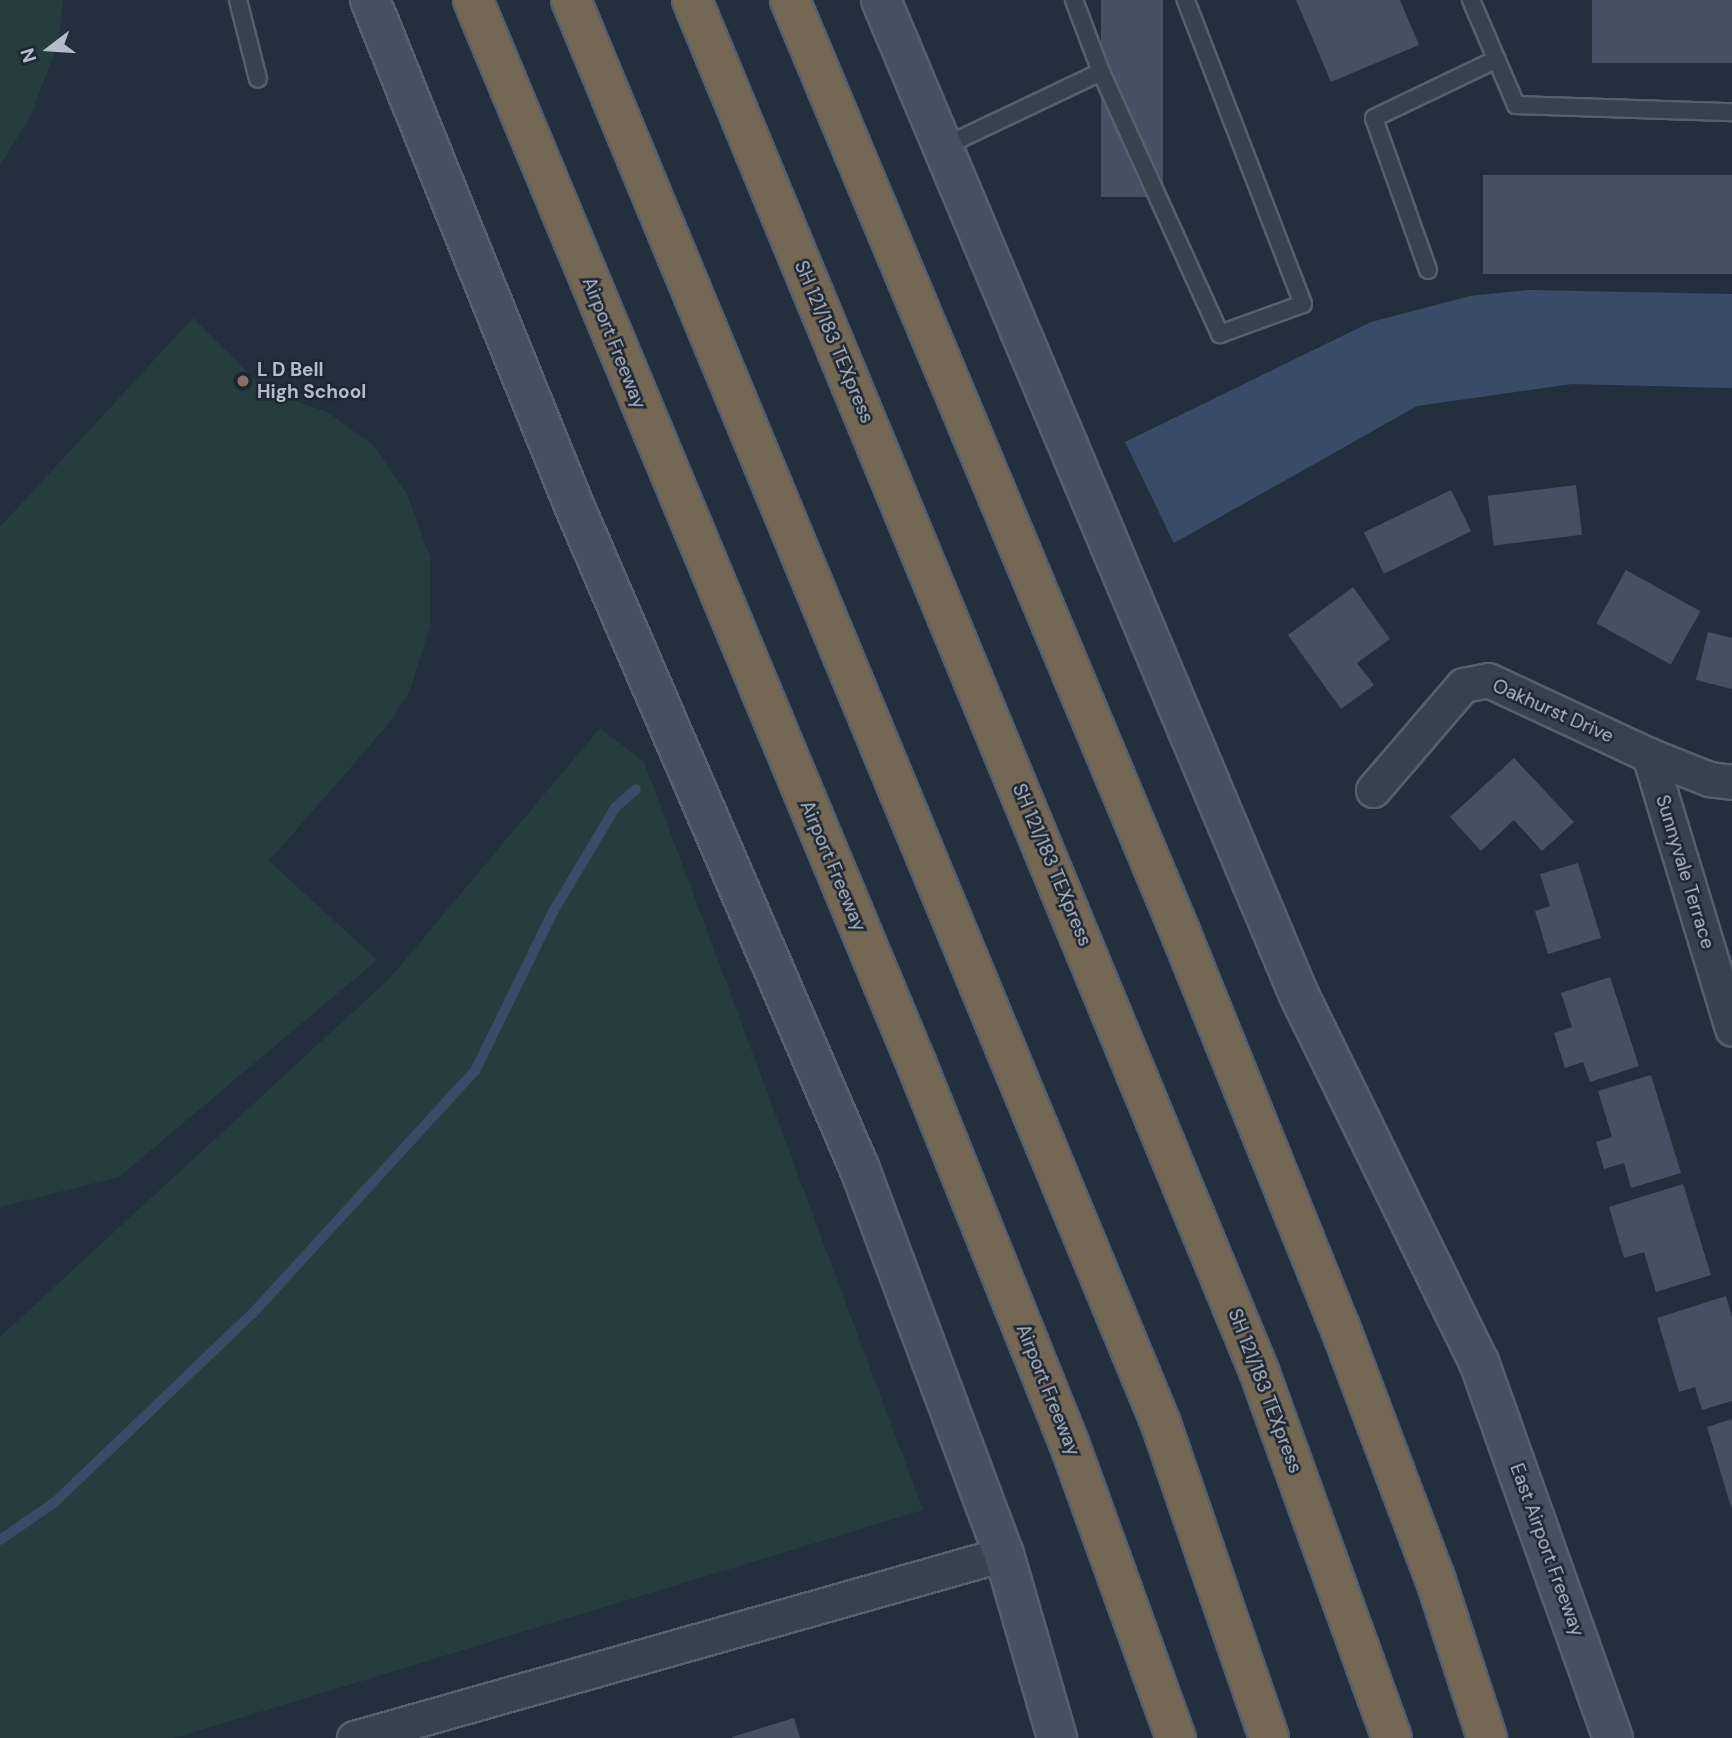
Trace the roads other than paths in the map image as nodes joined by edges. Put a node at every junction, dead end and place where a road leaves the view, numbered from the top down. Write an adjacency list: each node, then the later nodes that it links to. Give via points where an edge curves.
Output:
1 (238, 0): 13 (lane)
2 (370, 0): 21 (main road, via 573,503 859,1167)
3 (473, 0): 24 (highway, Airport Freeway, via 917,1065 1069,1443)
4 (571, 0): 25 (highway, via 1156,1411)
5 (692, 0): 26 (highway, SH 121/183 TEXpress, via 1259,1371)
6 (790, 0): 27 (highway, via 1335,1314 1435,1578)
7 (881, 0): 15 (main road)
8 (1074, 0): 12 (lane)
9 (1186, 0): 12 (lane, via 1303,304 1220,334)
10 (1471, 0): 11 (lane)
11 (1497, 59): 14 (lane, via 1517,105); 16 (lane, via 1374,118)
12 (1101, 72): 15 (lane)
13 (258, 79)
14 (1732, 112)
15 (943, 147): 28 (main road, East Airport Freeway, via 1299,995 1479,1362)
16 (1428, 270)
17 (1649, 755): 18 (street, Oakhurst Drive, via 1709,779); 19 (street, Oakhurst Drive, via 1488,680 1463,685); 20 (street, Sunnyvale Terrace)
18 (1732, 782)
19 (1373, 790)
20 (1732, 1029)
21 (1004, 1554): 22 (street); 23 (main road)
22 (354, 1738)
23 (1058, 1738)
24 (1176, 1738)
25 (1269, 1738)
26 (1392, 1738)
27 (1487, 1738)
28 (1613, 1738)

